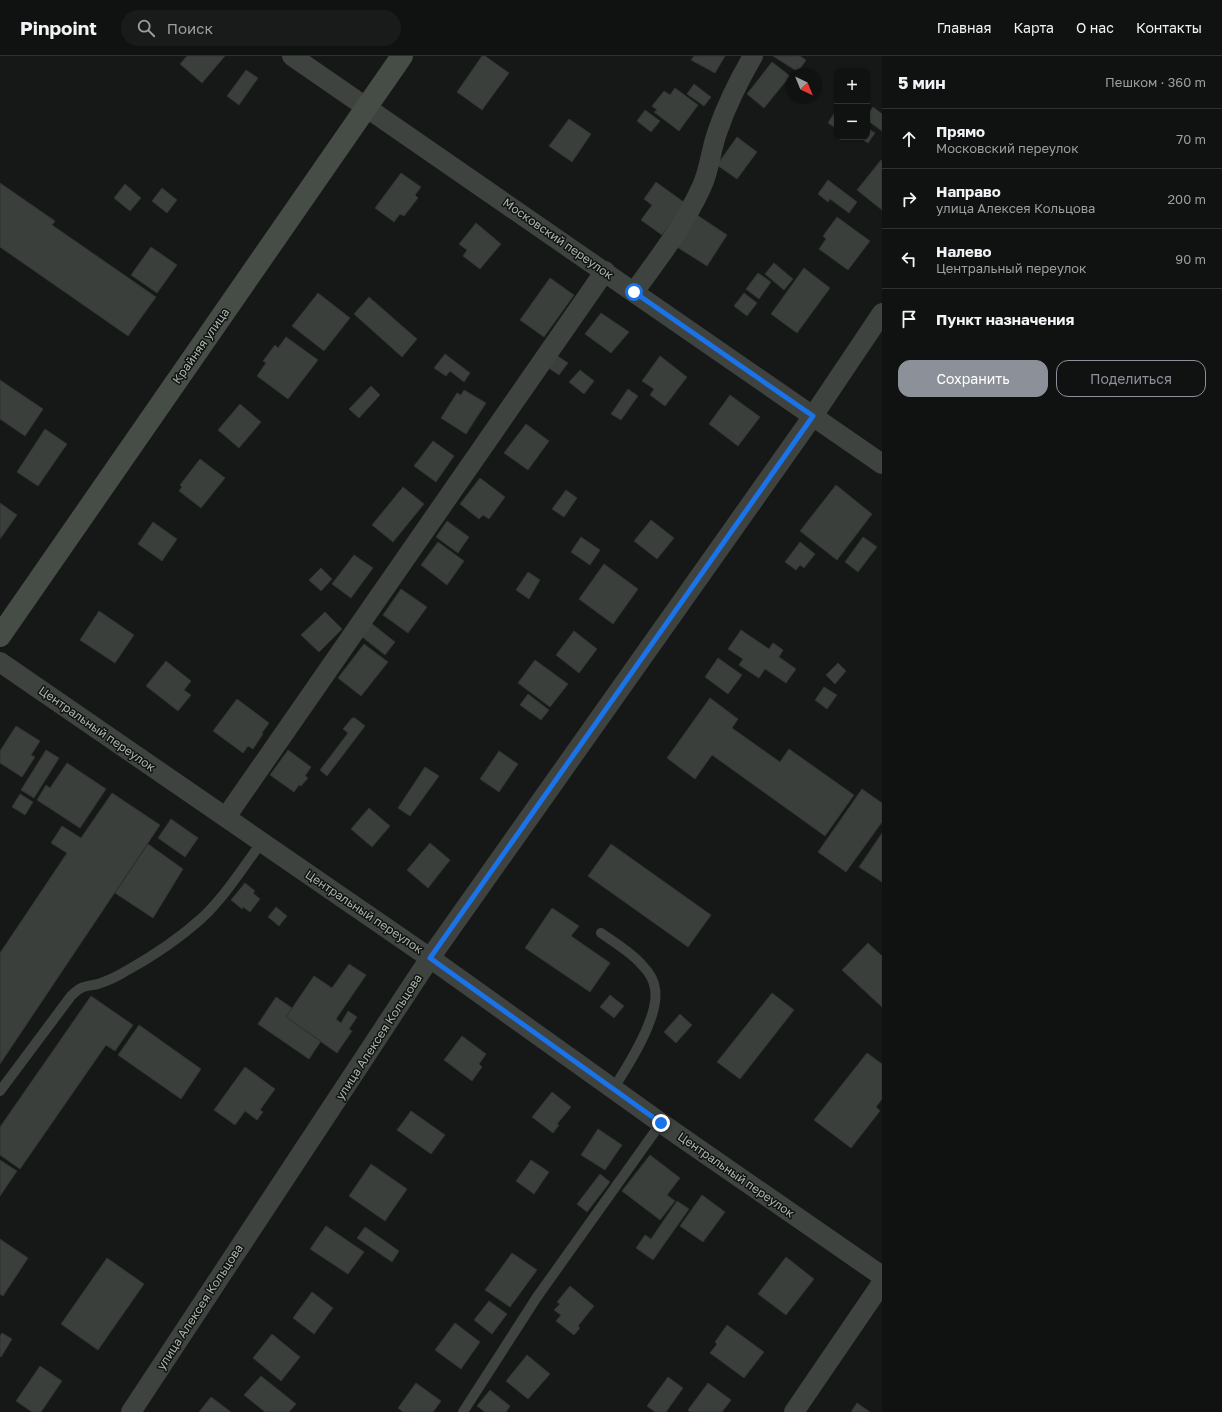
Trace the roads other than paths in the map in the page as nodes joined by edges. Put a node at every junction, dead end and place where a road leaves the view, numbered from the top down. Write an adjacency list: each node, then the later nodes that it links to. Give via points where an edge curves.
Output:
1 (292, 56): 4 (street, Московский переулок)
2 (402, 56): 4 (main road, Крайняя улица)
3 (754, 56): 6 (street, via 741,77 720,124 703,185 694,203)
4 (367, 107): 5 (street, Московский переулок); 10 (main road, Крайняя улица)
5 (605, 271): 6 (street, Московский переулок); 12 (street)
6 (634, 292): 8 (street, Московский переулок)
7 (882, 313): 8 (street, улица Алексея Кольцова)
8 (813, 416): 9 (street, Московский переулок); 15 (street, улица Алексея Кольцова)
9 (882, 464)
10 (0, 636)
11 (0, 662): 12 (street, Центральный переулок)
12 (226, 817): 13 (street, Центральный переулок)
13 (262, 842): 15 (street, Центральный переулок); 17 (lane, via 218,901 191,928 125,972 98,984 78,989)
14 (601, 933): 16 (lane, via 642,965 652,980 656,1000 631,1061)
15 (430, 958): 16 (street, Центральный переулок); 21 (street, улица Алексея Кольцова)
16 (614, 1089): 18 (street, Центральный переулок)
17 (0, 1091)
18 (661, 1123): 19 (street, Центральный переулок); 22 (lane, via 536,1297)
19 (882, 1276)
20 (882, 1284): 23 (street)
21 (131, 1412)
22 (463, 1412)
23 (794, 1412)

